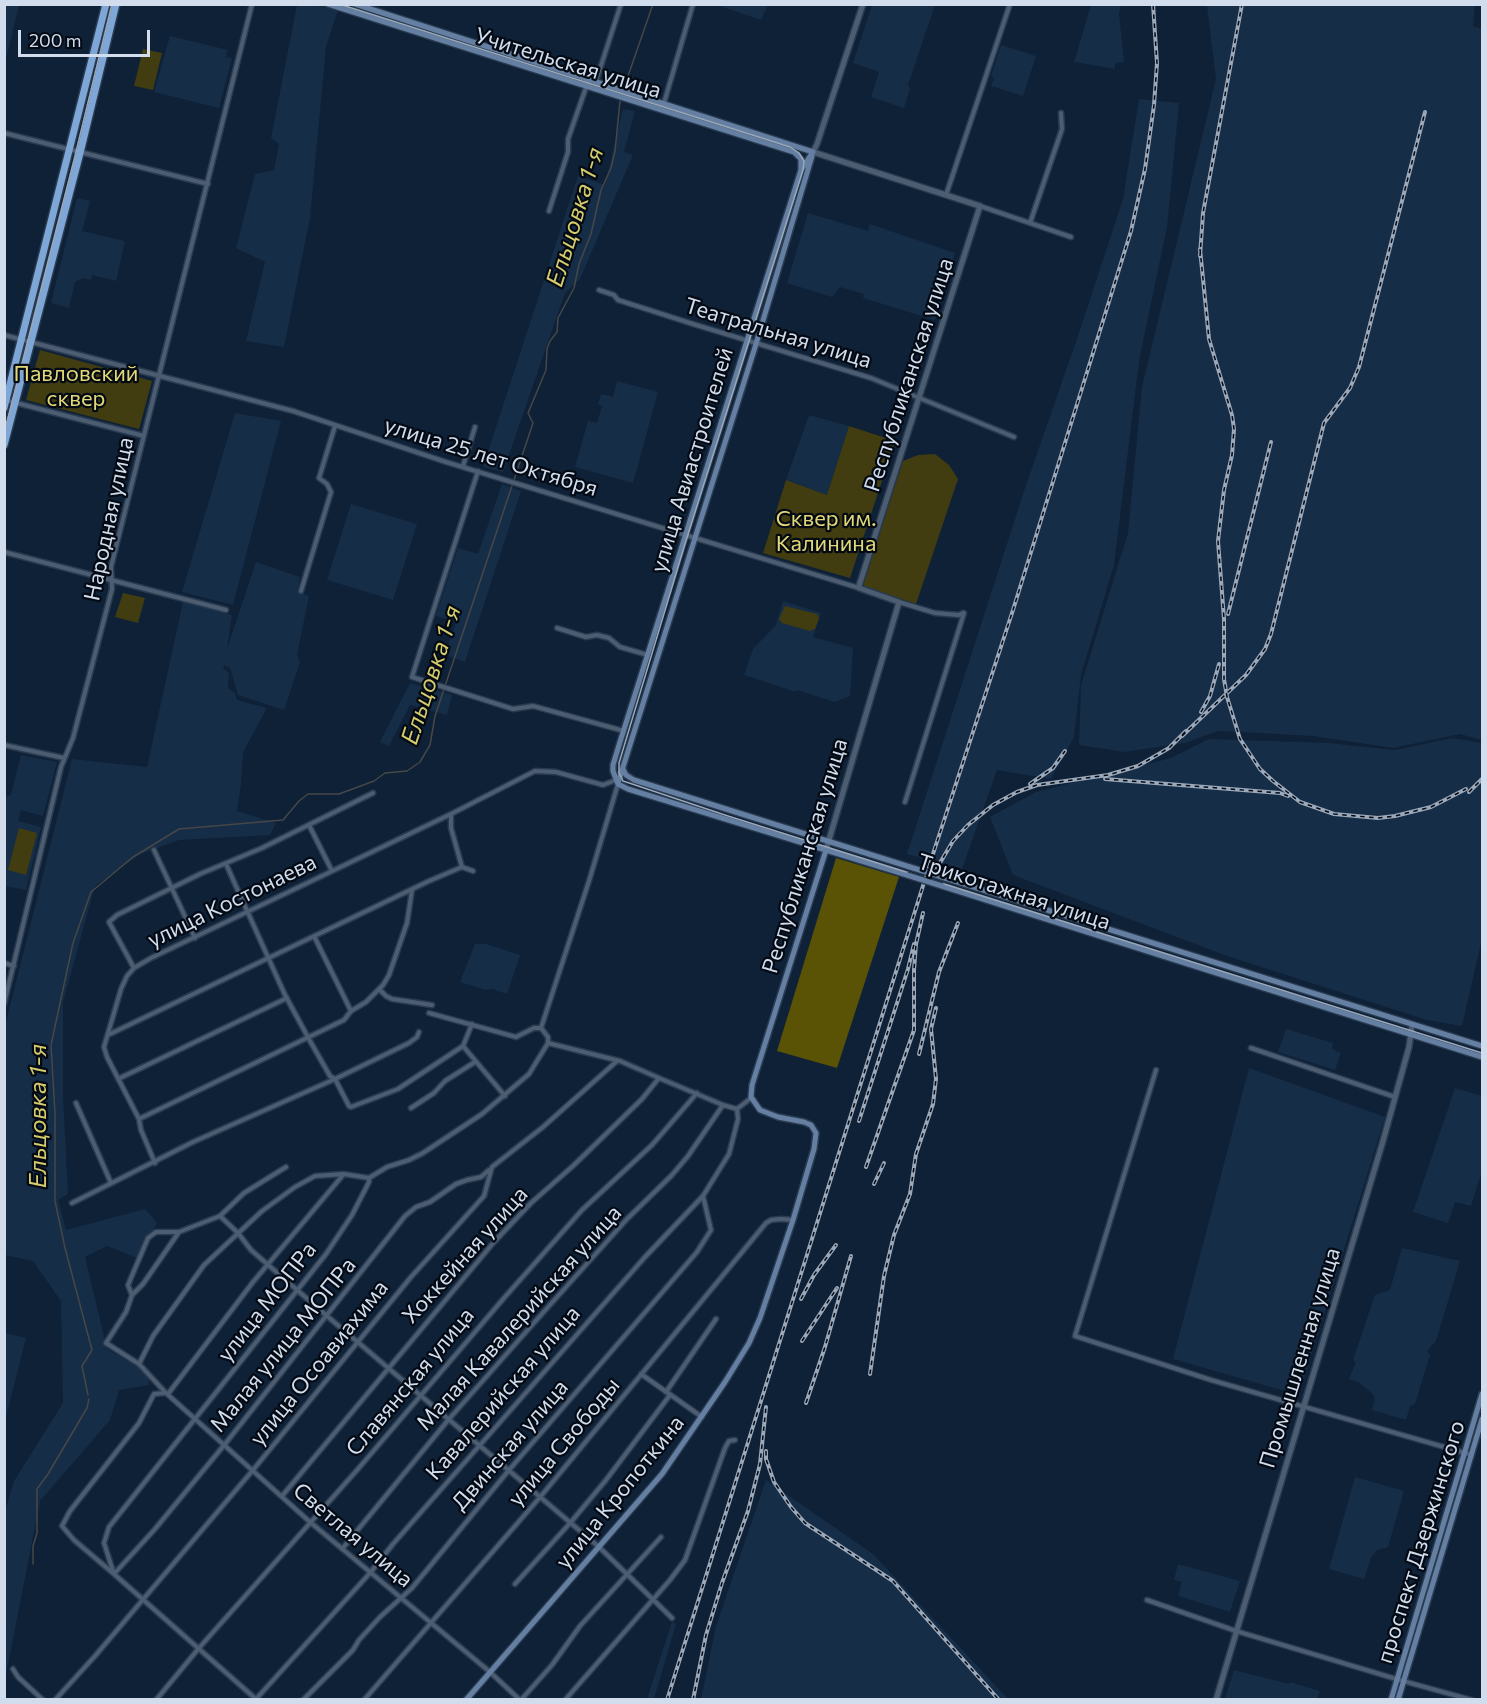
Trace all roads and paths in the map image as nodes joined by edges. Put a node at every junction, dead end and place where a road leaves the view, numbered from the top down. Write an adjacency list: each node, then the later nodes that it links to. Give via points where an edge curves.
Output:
1 (106, 4): 15 (highway)
2 (116, 4): 17 (highway)
3 (252, 4): 20 (street, Народная улица)
4 (328, 4): 11 (main road, Учительская улица)
5 (355, 4): 11 (main road, Учительская улица)
6 (621, 4): 10 (street)
7 (693, 4): 12 (street)
8 (863, 4): 16 (street, улица Авиастроителей)
9 (1010, 4): 21 (street)
10 (596, 81): 11 (main road, Учительская улица); 12 (main road, Учительская улица)
11 (588, 83): 18 (main road, Учительская улица); 23 (street, via 568,138 568,152)
12 (664, 103): 16 (main road, Учительская улица)
13 (1061, 113): 24 (street, via 1062,129)
14 (4, 133): 15 (street)
15 (70, 150): 17 (street); 28 (highway)
16 (813, 152): 18 (main road, Учительская улица); 19 (main road, улица Авиастроителей); 21 (street, Учительская улица); 31 (main road, улица Авиастроителей)
17 (80, 153): 20 (street); 30 (highway)
18 (798, 154): 19 (main road)
19 (801, 170): 29 (main road, улица Авиастроителей)
20 (208, 184): 32 (street, Народная улица)
21 (946, 195): 22 (street, Учительская улица)
22 (980, 206): 24 (street, Учительская улица); 33 (street, Республиканская улица)
23 (549, 211)
24 (1030, 223): 25 (street, Учительская улица)
25 (1071, 237)
26 (598, 290): 29 (street, Театральная улица)
27 (4, 335): 28 (street, улица 25 лет Октября)
28 (22, 340): 30 (street, улица 25 лет Октября); 34 (highway)
29 (747, 341): 31 (street, Театральная улица); 43 (main road, улица Авиастроителей)
30 (31, 342): 32 (street, улица 25 лет Октября); 35 (highway)
31 (756, 344): 33 (street, Театральная улица, via 871,378); 44 (main road, улица Авиастроителей)
32 (160, 376): 36 (street, улица 25 лет Октября); 38 (street, Народная улица)
33 (920, 397): 39 (street, Театральная улица); 47 (street, Республиканская улица)
34 (5, 403): 35 (street)
35 (15, 403): 38 (street); 40 (highway)
36 (335, 426): 41 (street, улица 25 лет Октября); 48 (street, via 319,478 331,492)
37 (475, 427): 41 (street)
38 (144, 436): 46 (street, Народная улица)
39 (1014, 437)
40 (4, 445)
41 (463, 466): 42 (street, улица 25 лет Октября)
42 (478, 471): 43 (street, улица 25 лет Октября); 53 (street, via 412,677 513,709 532,706)
43 (686, 535): 44 (street, улица 25 лет Октября); 52 (main road, улица Авиастроителей)
44 (695, 537): 47 (street, улица 25 лет Октября); 57 (main road, улица Авиастроителей)
45 (4, 552): 46 (street)
46 (111, 579): 50 (street); 56 (street, Народная улица, via 112,589 70,749)
47 (859, 588): 49 (street, улица 25 лет Октября)
48 (301, 591)
49 (899, 602): 61 (street, улица 25 лет Октября, via 935,613 964,613); 66 (street, Республиканская улица)
50 (226, 610)
51 (556, 628): 52 (street, via 586,637 609,638 620,647)
52 (648, 656): 53 (main road, улица Авиастроителей)
53 (624, 732): 55 (main road, улица Авиастроителей)
54 (4, 746): 56 (street)
55 (616, 757): 57 (main road, Трикотажная улица); 59 (main road, улица Авиастроителей, via 613,771)
56 (64, 758): 80 (street, Народная улица)
57 (624, 764): 59 (main road, улица Авиастроителей); 62 (main road, Трикотажная улица, via 630,779)
58 (535, 771): 59 (street, Трикотажная улица, via 556,772 603,785); 63 (street, улица Костонаева)
59 (617, 782): 64 (main road, Трикотажная улица); 90 (street, via 590,881)
60 (373, 793): 65 (street)
61 (905, 802)
62 (733, 812): 64 (main road, via 728,816); 66 (main road, Трикотажная улица)
63 (451, 814): 70 (street); 71 (street, улица Костонаева)
64 (732, 822): 68 (main road, Трикотажная улица)
65 (309, 825): 69 (street); 71 (street)
66 (828, 842): 68 (street, Республиканская улица); 89 (main road, Трикотажная улица, bridge)
67 (154, 850): 73 (street)
68 (826, 850): 93 (main road, Трикотажная улица, bridge); 108 (main road, Республиканская улица, via 753,1079)
69 (226, 864): 73 (street); 75 (street)
70 (462, 867): 72 (street); 74 (street)
71 (332, 871): 75 (street, улица Костонаева)
72 (473, 871)
73 (171, 888): 77 (street); 81 (street, via 109,922)
74 (412, 890): 76 (street); 82 (street, via 398,952)
75 (248, 911): 77 (street, улица Костонаева); 78 (street)
76 (315, 936): 78 (street); 86 (street)
77 (195, 938): 81 (street, улица Костонаева)
78 (269, 958): 83 (street); 92 (street)
79 (4, 963): 80 (street)
80 (14, 966): 84 (street, Народная улица)
81 (134, 968): 92 (street, улица Костонаева, via 121,990)
82 (379, 989): 85 (street, via 392,999); 86 (street)
83 (287, 998): 94 (street); 104 (street)
84 (4, 1004)
85 (432, 1005)
86 (351, 1011): 94 (street, via 344,1020)
87 (429, 1013): 88 (street)
88 (472, 1024): 90 (street, via 516,1037); 96 (street)
89 (1412, 1024): 93 (street, Промышленная улица); 97 (main road, Трикотажная улица)
90 (541, 1028): 95 (street)
91 (419, 1032): 105 (street, via 409,1043)
92 (109, 1034): 104 (street, улица Костонаева, via 104,1047)
93 (1412, 1035): 99 (main road, Трикотажная улица); 109 (street, Промышленная улица)
94 (308, 1037): 105 (street); 114 (street)
95 (548, 1042): 100 (street); 107 (street, via 530,1074)
96 (463, 1046): 101 (street); 105 (street, via 398,1089 351,1107)
97 (1482, 1046)
98 (1251, 1048): 109 (street)
99 (1482, 1057)
100 (617, 1060): 103 (street); 117 (street)
101 (475, 1062): 107 (street); 112 (street)
102 (1156, 1070): 142 (street, via 1075,1336)
103 (659, 1078): 106 (street); 136 (street, Хоккейная улица, via 494,1242)
104 (118, 1079): 114 (street, улица Костонаева)
105 (335, 1079): 115 (street)
106 (697, 1093): 111 (street); 141 (street, Славянская улица, via 652,1145 582,1210)
107 (505, 1095): 120 (street, via 423,1153)
108 (752, 1097): 113 (street); 126 (main road, улица Кропоткина, via 754,1104 766,1113 804,1122 816,1133)
109 (1395, 1097): 142 (street, Промышленная улица)
110 (76, 1103): 122 (street)
111 (722, 1107): 113 (street); 145 (street, Малая Кавалерийская улица, via 672,1175 627,1219)
112 (411, 1108)
113 (737, 1109): 123 (street, Кавалерийская улица, via 729,1154)
114 (139, 1119): 115 (street, улица Костонаева)
115 (154, 1162): 122 (street)
116 (286, 1167): 125 (street, via 244,1193)
117 (492, 1167): 119 (street, Малая улица МОПРа); 121 (street, улица Осоавиахима)
118 (344, 1174): 120 (street); 128 (street, via 315,1176 304,1181); 129 (street)
119 (481, 1177): 121 (street); 132 (street, Малая улица МОПРа, via 456,1184 405,1216)
120 (369, 1178): 130 (street, улица МОПРа, via 352,1215)
121 (488, 1182): 134 (street, улица Осоавиахима, via 484,1196)
122 (111, 1183): 124 (street)
123 (703, 1196): 151 (street, Кавалерийская улица); 154 (street, Двинская улица, via 711,1230 697,1252)
124 (72, 1203)
125 (220, 1216): 127 (street); 128 (street)
126 (793, 1220): 137 (street, улица Свободы, via 771,1220 766,1224); 143 (main road, улица Кропоткина, via 753,1334)
127 (179, 1232): 131 (street); 131 (street, via 156,1233 148,1238 128,1285)
128 (238, 1233): 129 (street); 135 (street, via 204,1265 180,1297)
129 (268, 1264): 130 (street); 138 (street)
130 (298, 1291): 132 (street); 144 (street, улица МОПРа)
131 (132, 1295): 135 (street, Светлая улица, via 106,1343)
132 (327, 1316): 134 (street); 150 (street, Малая улица МОПРа)
133 (716, 1319): 139 (street)
134 (358, 1341): 136 (street); 153 (street, улица Осоавиахима)
135 (139, 1365): 138 (street, Светлая улица)
136 (388, 1367): 141 (street); 155 (street, Хоккейная улица)
137 (641, 1374): 139 (street); 156 (street, улица Свободы)
138 (167, 1393): 144 (street, Светлая улица); 163 (street, via 154,1394 139,1423 70,1511 63,1526)
139 (668, 1394): 143 (street); 158 (street)
140 (1482, 1394): 147 (main road, проспект Дзержинского)
141 (421, 1395): 145 (street); 157 (street, Славянская улица)
142 (1302, 1406): 152 (street); 172 (street, Промышленная улица)
143 (703, 1417): 160 (main road, улица Кропоткина, via 662,1474)
144 (195, 1419): 150 (street, Светлая улица); 163 (street, улица МОПРа, via 109,1527 105,1544)
145 (449, 1419): 151 (street); 161 (street, Малая Кавалерийская улица)
146 (1482, 1419): 148 (main road, проспект Дзержинского)
147 (1472, 1430): 148 (street); 152 (main road, проспект Дзержинского)
148 (1481, 1433): 152 (main road, проспект Дзержинского)
149 (735, 1440): 168 (street, via 725,1448 685,1560)
150 (225, 1444): 153 (street, Светлая улица); 163 (street, Малая улица МОПРа)
151 (480, 1445): 154 (street); 162 (street, Кавалерийская улица)
152 (1468, 1454): 176 (main road, проспект Дзержинского)
153 (253, 1470): 155 (street, Светлая улица); 167 (street, улица Осоавиахима)
154 (509, 1470): 156 (street); 166 (street, Двинская улица)
155 (282, 1496): 157 (street, Светлая улица)
156 (541, 1496): 158 (street); 171 (street, улица Свободы)
157 (310, 1522): 161 (street, Светлая улица); 173 (street, Славянская улица)
158 (571, 1522): 160 (street); 165 (street)
159 (661, 1537): 164 (street)
160 (599, 1547): 164 (street); 175 (main road, улица Кропоткина)
161 (342, 1548): 162 (street, Светлая улица)
162 (370, 1573): 166 (street, Светлая улица); 177 (street, Кавалерийская улица)
163 (114, 1574): 167 (street)
164 (627, 1574): 168 (street); 184 (street)
165 (515, 1584)
166 (402, 1598): 171 (street, Светлая улица); 181 (street, Двинская улица)
167 (143, 1599): 173 (street); 179 (street, улица Осоавиахима)
168 (653, 1599): 170 (street); 185 (street)
169 (1147, 1600): 172 (street)
170 (672, 1618)
171 (432, 1624): 175 (street, Светлая улица); 182 (street, улица Свободы)
172 (1236, 1631): 176 (street); 186 (street, Промышленная улица)
173 (199, 1648): 177 (street); 180 (street, Славянская улица)
174 (14, 1670): 178 (street)
175 (490, 1672): 183 (main road, улица Кропоткина); 184 (street, Светлая улица)
176 (1400, 1680): 187 (main road, проспект Дзержинского); 188 (main road, проспект Дзержинского); 189 (street)
177 (256, 1699)
178 (44, 1700)
179 (55, 1700)
180 (156, 1700)
181 (303, 1700)
182 (364, 1700)
183 (466, 1700)
184 (520, 1700)
185 (565, 1700)
186 (1216, 1700)
187 (1391, 1700)
188 (1398, 1700)
189 (1472, 1700)

